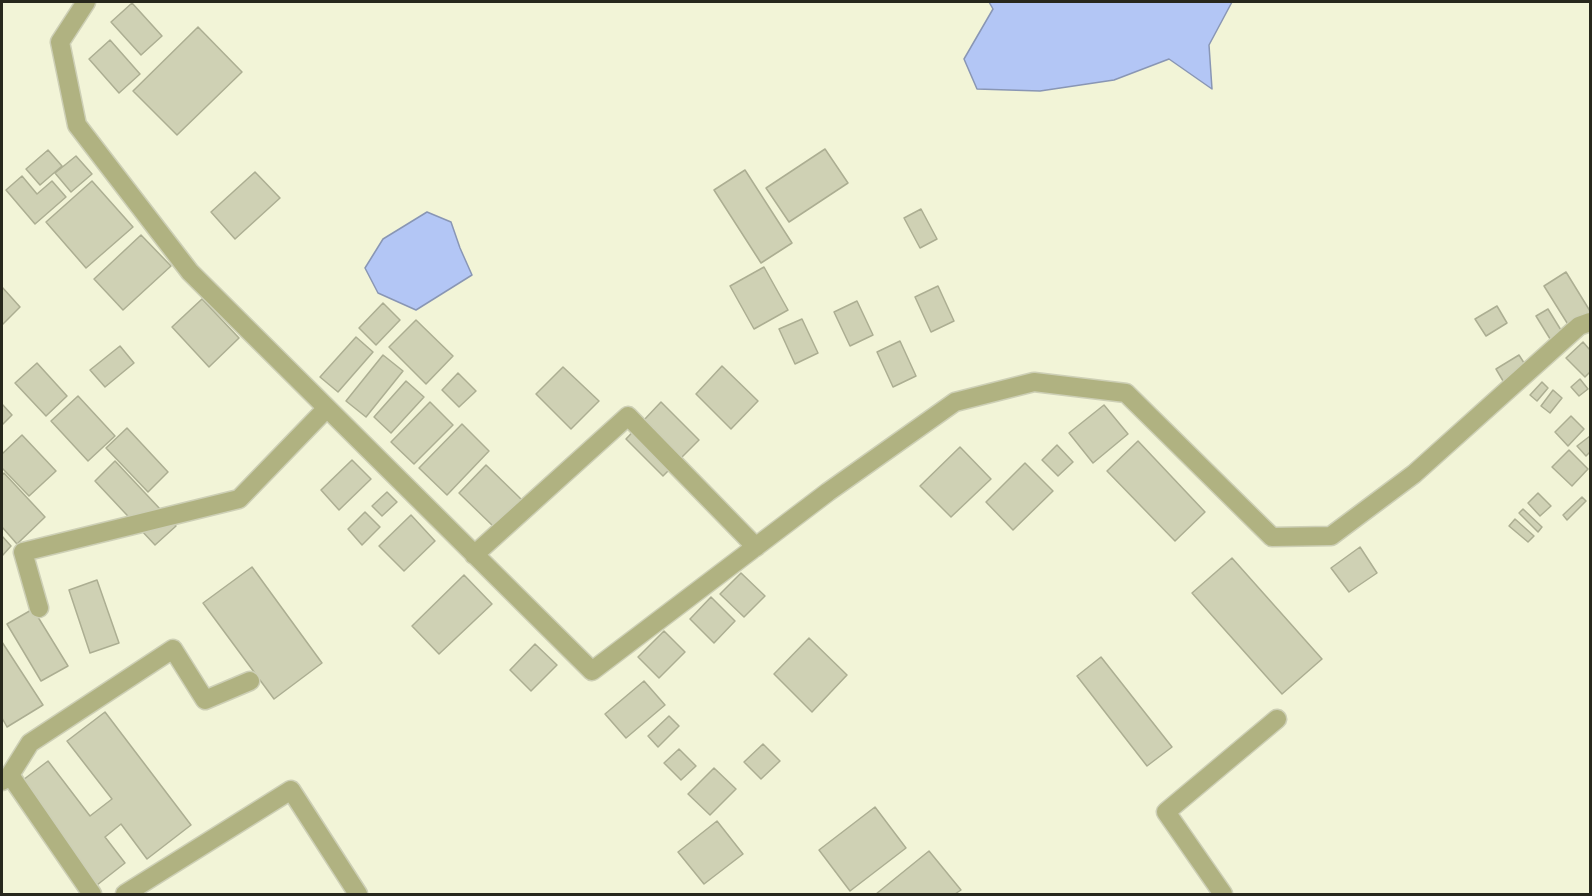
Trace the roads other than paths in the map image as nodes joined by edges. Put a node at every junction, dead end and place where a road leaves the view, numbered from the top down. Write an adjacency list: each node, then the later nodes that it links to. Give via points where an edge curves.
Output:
1 (87, 2): 3 (street, via 60,42 78,125 190,272)
2 (1590, 322): 4 (street, via 1579,326 1414,474 1331,536 1272,537 1125,393 1034,382 955,402)
3 (327, 408): 5 (street); 6 (street, via 239,499 23,552)
4 (756, 547): 5 (street, via 592,671); 5 (street, via 628,416)
5 (474, 555)
6 (39, 608)
7 (250, 681): 9 (street, via 206,700 173,649 30,743)
8 (1277, 719): 13 (street, via 1166,812)
9 (6, 778): 10 (street)
10 (92, 894)
11 (125, 894): 12 (street, via 291,790)
12 (358, 894)
13 (1222, 894)

